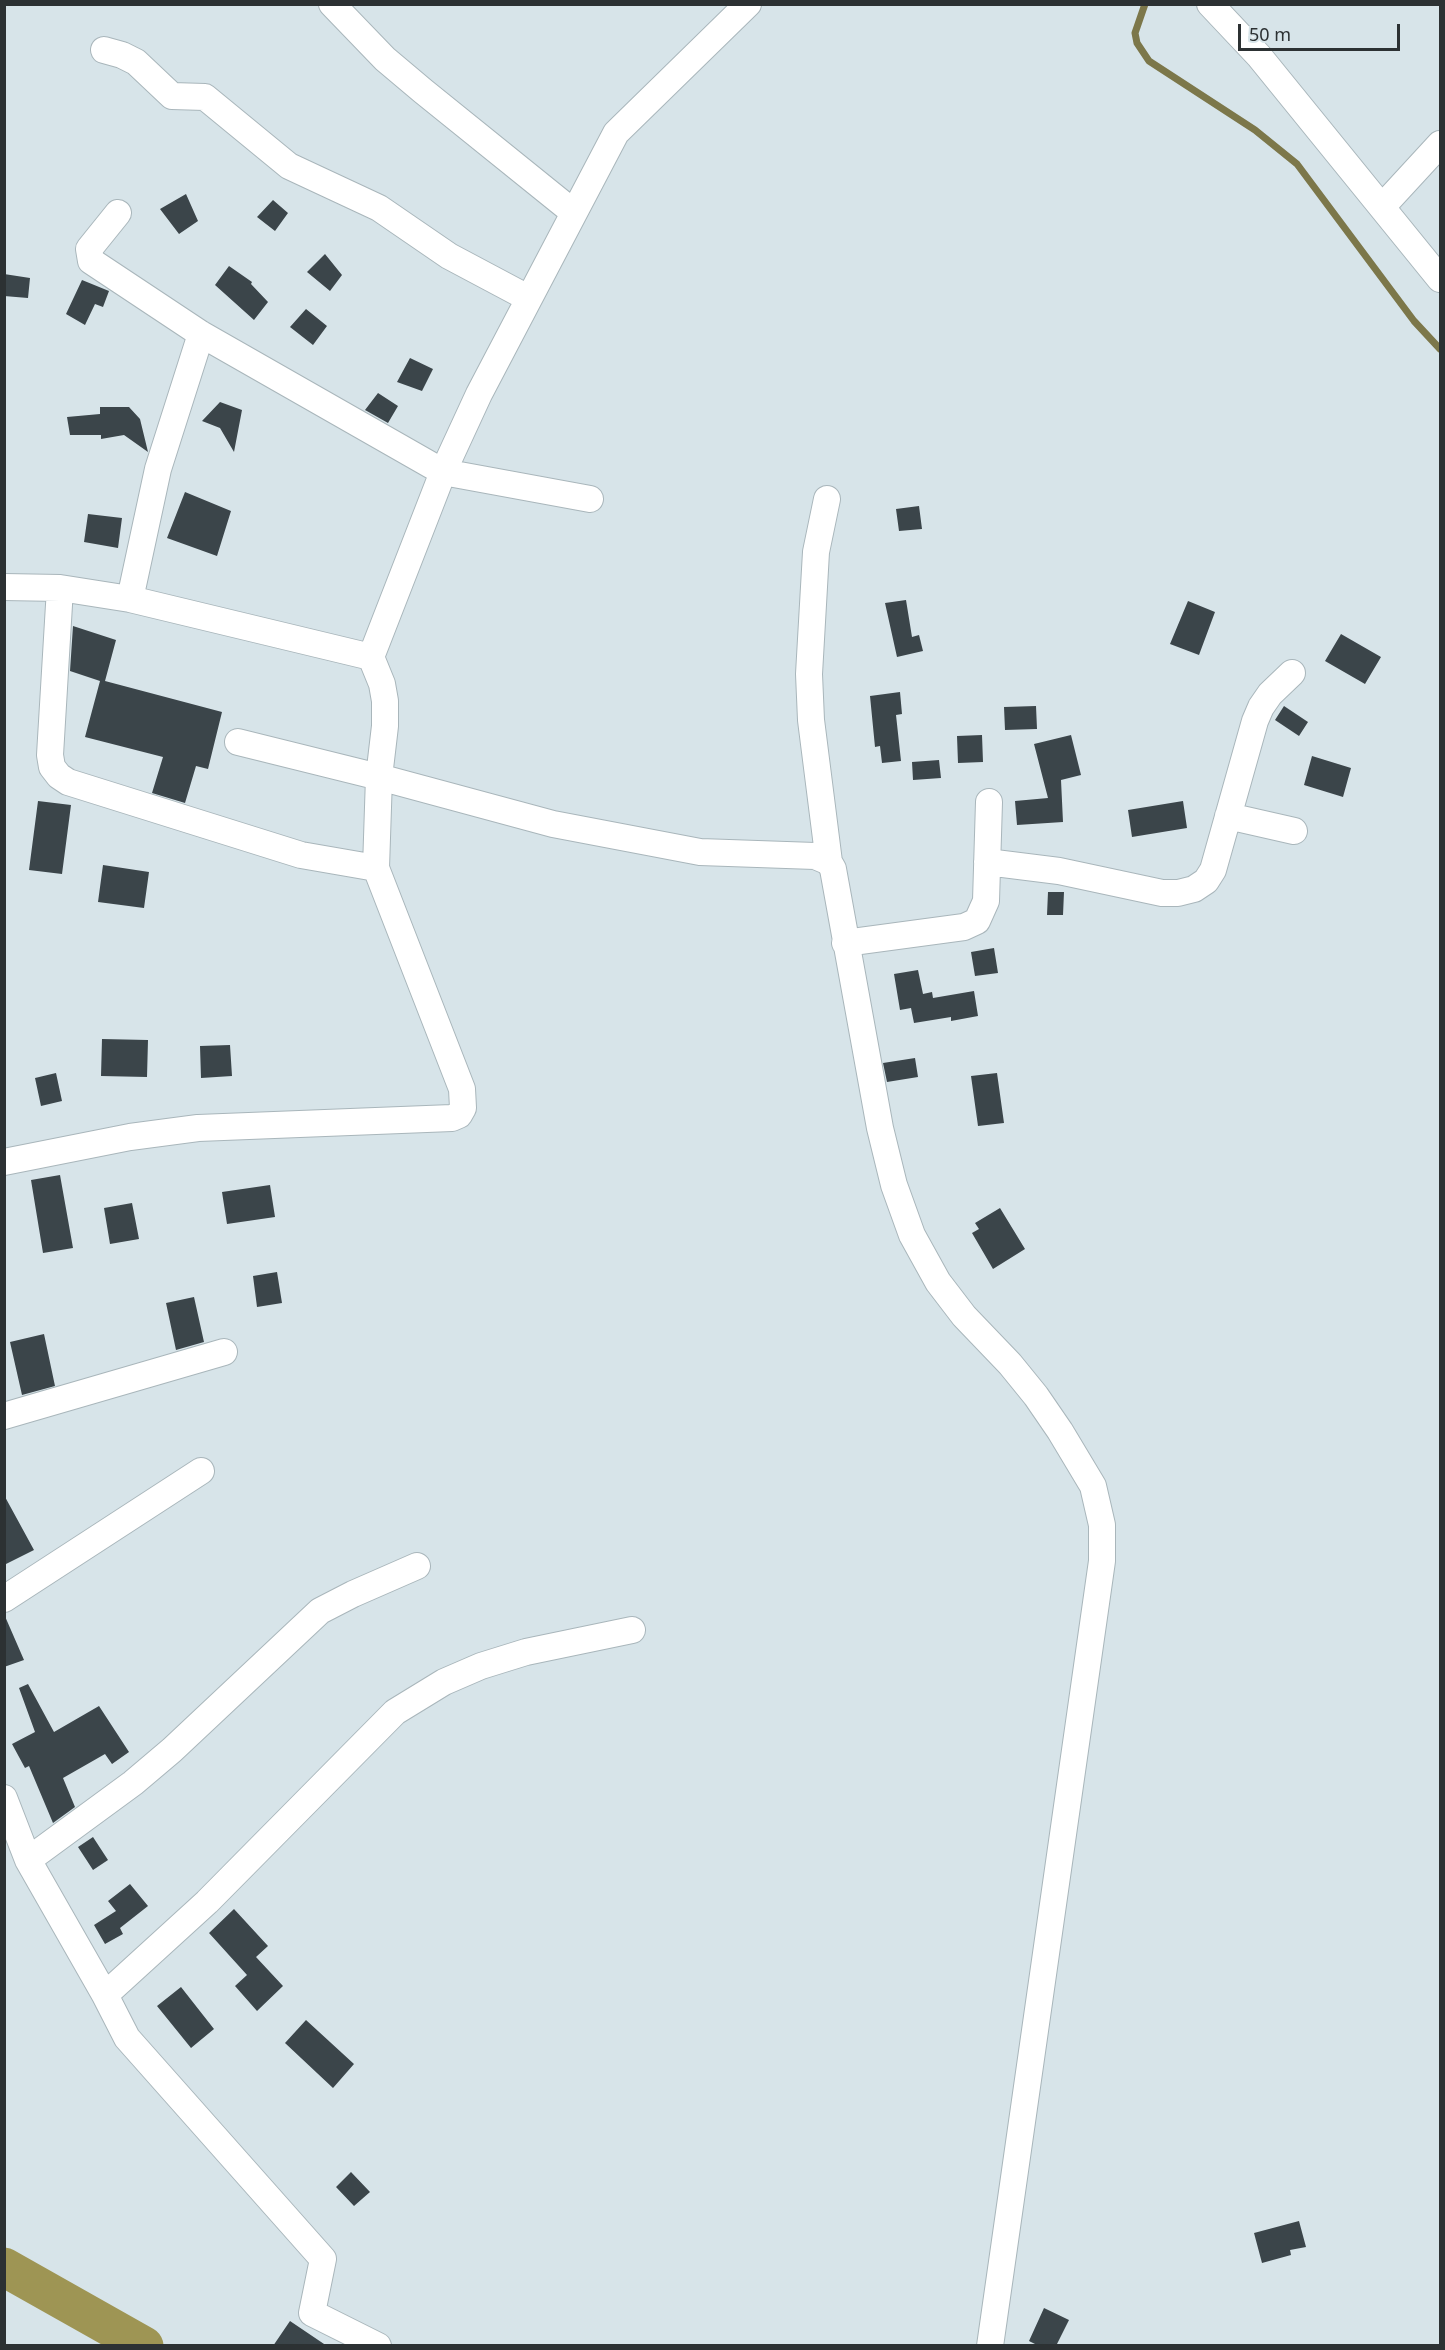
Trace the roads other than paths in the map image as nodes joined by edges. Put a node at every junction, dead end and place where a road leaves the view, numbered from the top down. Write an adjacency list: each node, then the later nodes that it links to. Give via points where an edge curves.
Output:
1 (332, 4): 7 (street, via 423,92)
2 (748, 4): 7 (street, via 616,133)
3 (1211, 5): 6 (street, via 1259,56)
4 (104, 50): 10 (street, via 136,62 172,96 205,97 289,166 379,208 448,256)
5 (1440, 144): 6 (street)
6 (1382, 207): 9 (street)
7 (573, 212): 10 (street)
8 (118, 213): 11 (street, via 88,249 91,261)
9 (1440, 279)
10 (528, 297): 12 (street)
11 (201, 334): 12 (street); 17 (street, via 158,469)
12 (442, 472): 13 (street); 18 (street)
13 (590, 499)
14 (827, 499): 25 (street, via 816,552 809,674)
15 (4, 587): 16 (street)
16 (60, 588): 17 (street); 27 (street, via 50,754 52,767 59,776 301,855)
17 (130, 599): 18 (street)
18 (371, 657): 21 (street, via 385,701)
19 (1292, 673): 23 (street, via 1270,694 1255,721)
20 (238, 742): 21 (street)
21 (379, 777): 25 (street, via 553,824 627,839 700,852 815,856); 27 (street)
22 (989, 802): 26 (street)
23 (1228, 816): 24 (street); 26 (street, via 1213,870 1206,881 1178,893)
24 (1294, 831)
25 (829, 862): 28 (street)
26 (987, 862): 28 (street, via 986,902 977,921 964,927)
27 (376, 868): 29 (street, via 462,1089 463,1108 459,1115 452,1119 198,1128)
28 (845, 944): 40 (street, via 880,1128 912,1235 957,1308 1010,1364 1060,1431 1093,1486 1102,1525 1102,1561)
29 (4, 1162)
30 (224, 1352): 31 (street)
31 (4, 1416)
32 (201, 1471): 34 (street)
33 (417, 1566): 37 (street, via 320,1611 172,1750)
34 (4, 1599)
35 (632, 1630): 38 (street, via 526,1652 482,1666 444,1682 395,1712 207,1902)
36 (4, 1798): 37 (street)
37 (28, 1860): 38 (street)
38 (105, 1995): 39 (street, via 127,2038 323,2259 312,2313)
39 (378, 2346)
40 (990, 2346)

